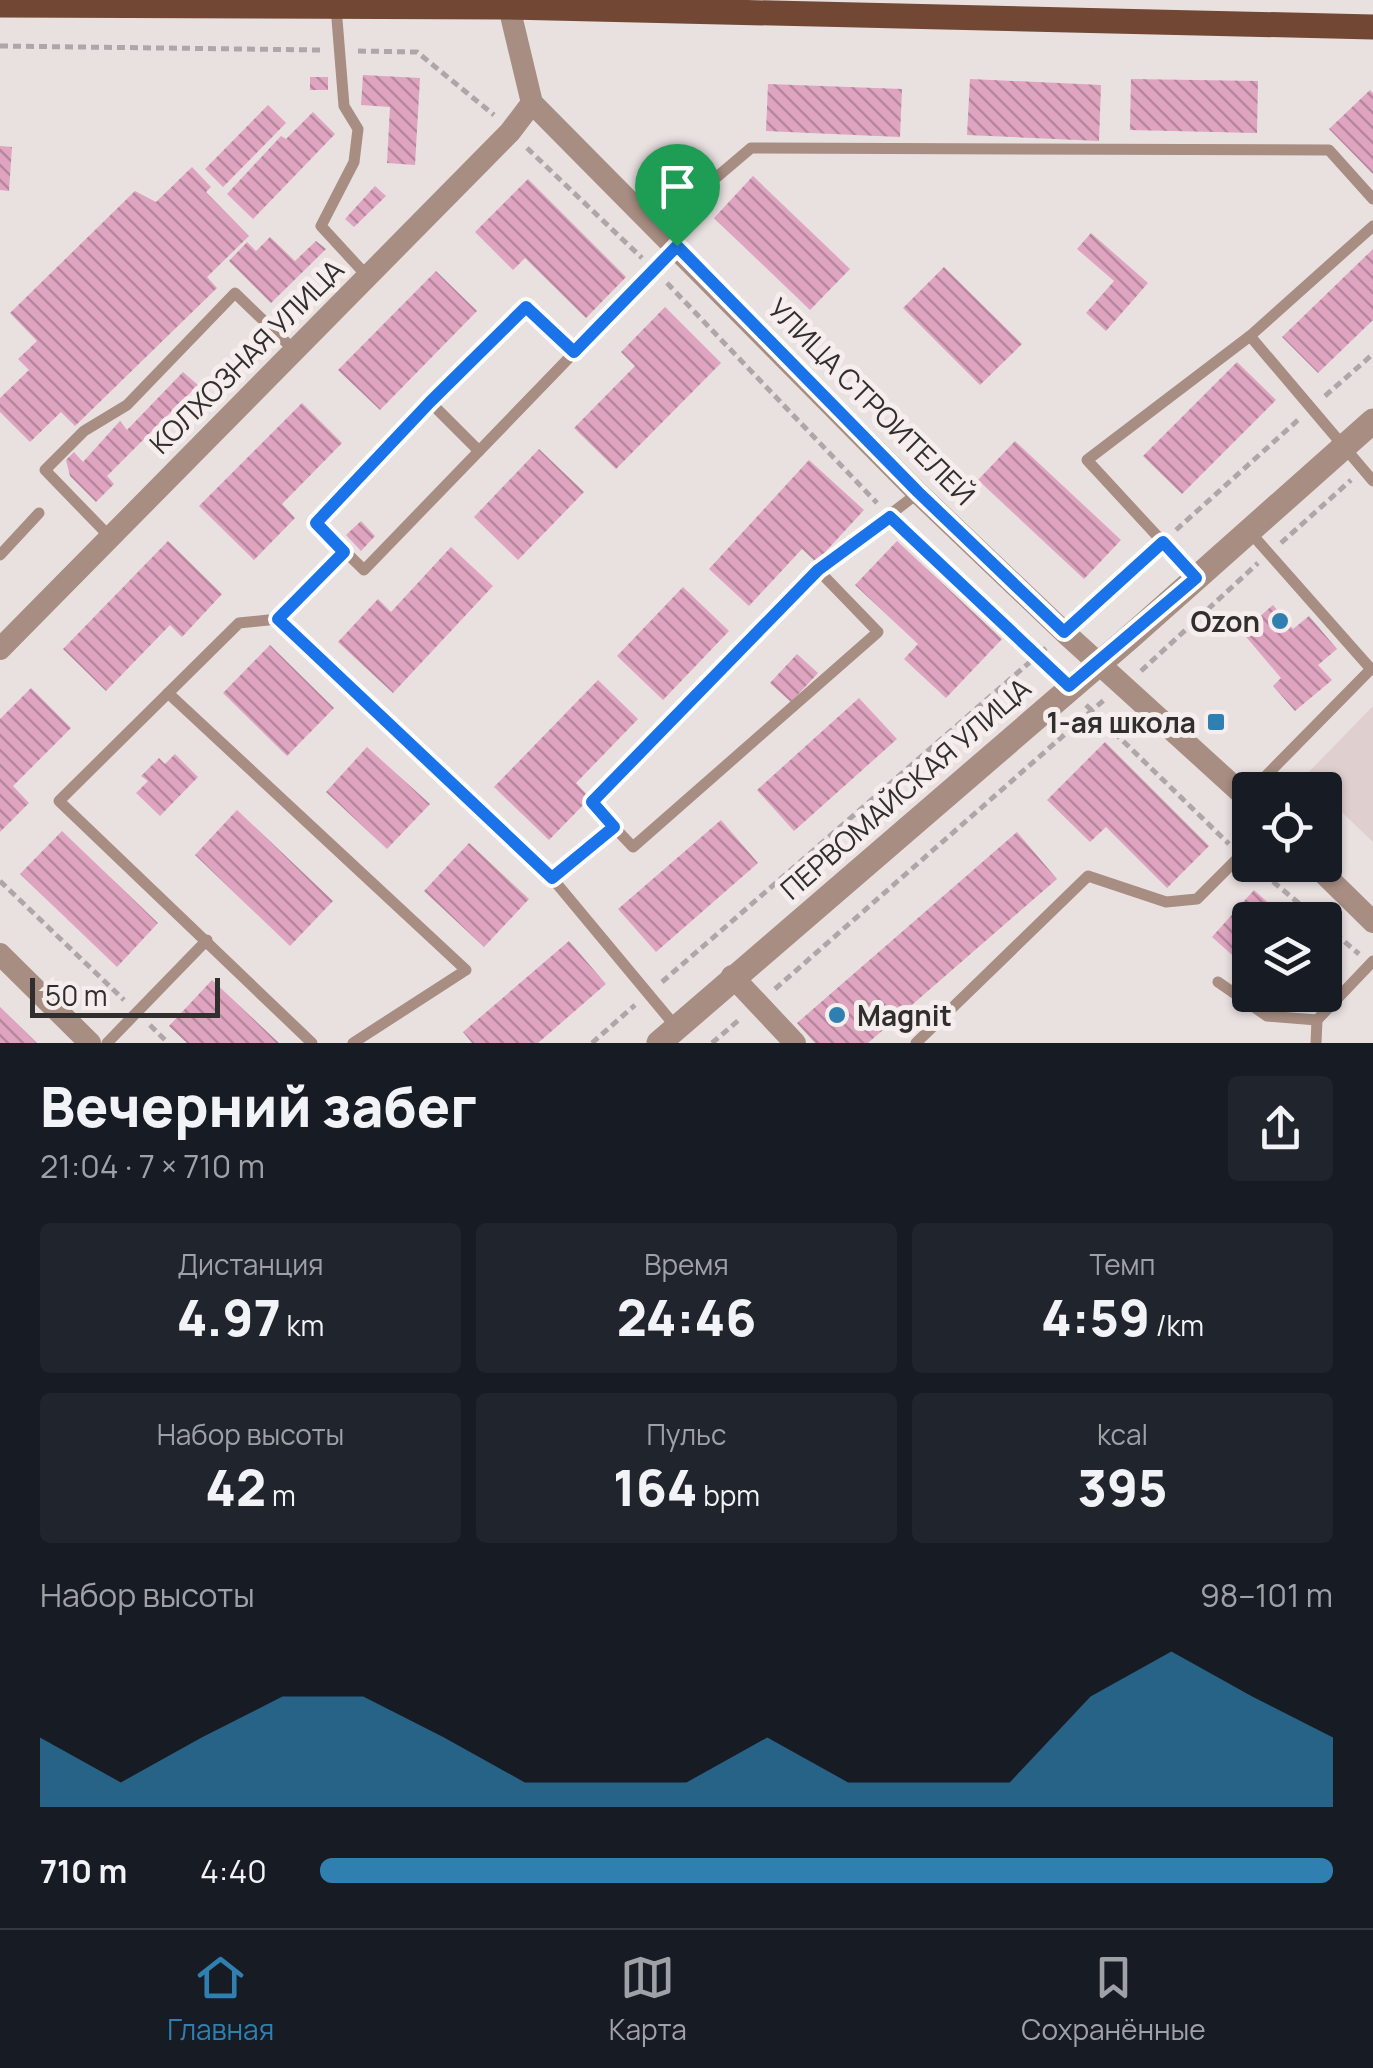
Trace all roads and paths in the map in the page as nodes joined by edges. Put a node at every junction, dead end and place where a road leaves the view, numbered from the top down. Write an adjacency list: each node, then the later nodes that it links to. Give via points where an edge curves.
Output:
1 (180, 3): 2 (main road); 3 (main road)
2 (0, 5)
3 (336, 7): 4 (main road); 8 (lane)
4 (509, 7): 5 (main road); 9 (street)
5 (853, 8): 6 (main road)
6 (1373, 27)
7 (0, 46): 8 (path)
8 (338, 50): 10 (path, via 417,52); 16 (lane, via 344,106 358,129 354,162 321,226)
9 (532, 103): 10 (street, КОЛХОЗНАЯ УЛИЦА); 13 (street, УЛИЦА СТРОИТЕЛЕЙ)
10 (510, 132): 15 (path); 16 (street, КОЛХОЗНАЯ УЛИЦА)
11 (1373, 200): 13 (lane, via 1329,150 751,148)
12 (1373, 226): 17 (lane)
13 (658, 227): 14 (street, УЛИЦА СТРОИТЕЛЕЙ)
14 (677, 246): 15 (lane); 28 (street, УЛИЦА СТРОИТЕЛЕЙ)
15 (654, 270): 19 (lane); 30 (path)
16 (366, 276): 18 (street, КОЛХОЗНАЯ УЛИЦА)
17 (1250, 336): 22 (lane); 33 (lane, via 1087,460)
18 (294, 350): 32 (street, КОЛХОЗНАЯ УЛИЦА); 32 (lane, via 235,293 128,405 84,432 45,470)
19 (574, 352): 21 (lane, via 526,307); 25 (lane)
20 (1373, 354): 22 (path)
21 (430, 402): 25 (lane); 34 (lane, via 316,523)
22 (1311, 409): 24 (lane); 33 (path)
23 (1373, 421): 24 (street, ПЕРВОМАЙСКАЯ УЛИЦА)
24 (1343, 448): 26 (lane); 31 (street, ПЕРВОМАЙСКАЯ УЛИЦА)
25 (479, 451): 34 (lane, via 364,570)
26 (1363, 469): 27 (lane); 35 (path)
27 (1373, 481)
28 (918, 492): 30 (lane); 40 (street, УЛИЦА СТРОИТЕЛЕЙ)
29 (39, 513): 36 (lane)
30 (890, 517): 37 (lane); 42 (path)
31 (1249, 531): 35 (lane); 38 (street, ПЕРВОМАЙСКАЯ УЛИЦА)
32 (109, 536): 41 (street, КОЛХОЗНАЯ УЛИЦА)
33 (1163, 542): 38 (lane); 40 (path)
34 (344, 552): 39 (lane)
35 (1269, 553): 45 (path); 48 (lane, via 1372,669)
36 (0, 555)
37 (818, 570): 50 (lane, via 592,802); 50 (lane, via 878,632 632,847)
38 (1196, 578): 43 (street, ПЕРВОМАЙСКАЯ УЛИЦА)
39 (278, 619): 46 (lane, via 239,623); 53 (lane)
40 (1064, 632): 42 (path); 43 (street, УЛИЦА СТРОИТЕЛЕЙ)
41 (0, 649)
42 (1038, 656): 44 (path); 65 (path)
43 (1098, 662): 44 (street, ПЕРВОМАЙСКАЯ УЛИЦА); 45 (street, УЛИЦА СТРОИТЕЛЕЙ)
44 (1069, 686): 47 (path); 63 (street, ПЕРВОМАЙСКАЯ УЛИЦА)
45 (1125, 686): 47 (path); 49 (street, УЛИЦА СТРОИТЕЛЕЙ)
46 (168, 693): 60 (lane, via 59,802); 74 (lane, via 466,970)
47 (1090, 710): 51 (path); 66 (path)
48 (1271, 772)
49 (1232, 780)
50 (614, 827): 53 (lane)
51 (1232, 837)
52 (1232, 864): 78 (lane, via 1197,900 1166,902 1088,876)
53 (552, 878): 65 (lane)
54 (0, 881): 67 (path)
55 (1273, 882): 57 (path)
56 (1332, 882): 58 (street)
57 (1297, 902)
58 (1373, 922)
59 (1342, 938): 62 (path)
60 (207, 940): 67 (lane); 73 (lane)
61 (0, 954): 70 (street)
62 (1372, 962): 68 (lane)
63 (732, 976): 66 (street); 69 (street, ПЕРВОМАЙСКАЯ УЛИЦА)
64 (1218, 982): 68 (lane, via 1267,1016)
65 (648, 994): 69 (lane); 75 (path)
66 (757, 1004): 76 (path); 77 (street)
67 (137, 1012): 71 (lane); 72 (path)
68 (1317, 1020): 79 (lane)
69 (668, 1035)
70 (90, 1043)
71 (107, 1043)
72 (168, 1043)
73 (312, 1043)
74 (353, 1043)
75 (592, 1043)
76 (712, 1043)
77 (795, 1043)
78 (916, 1043)
79 (1316, 1043)

